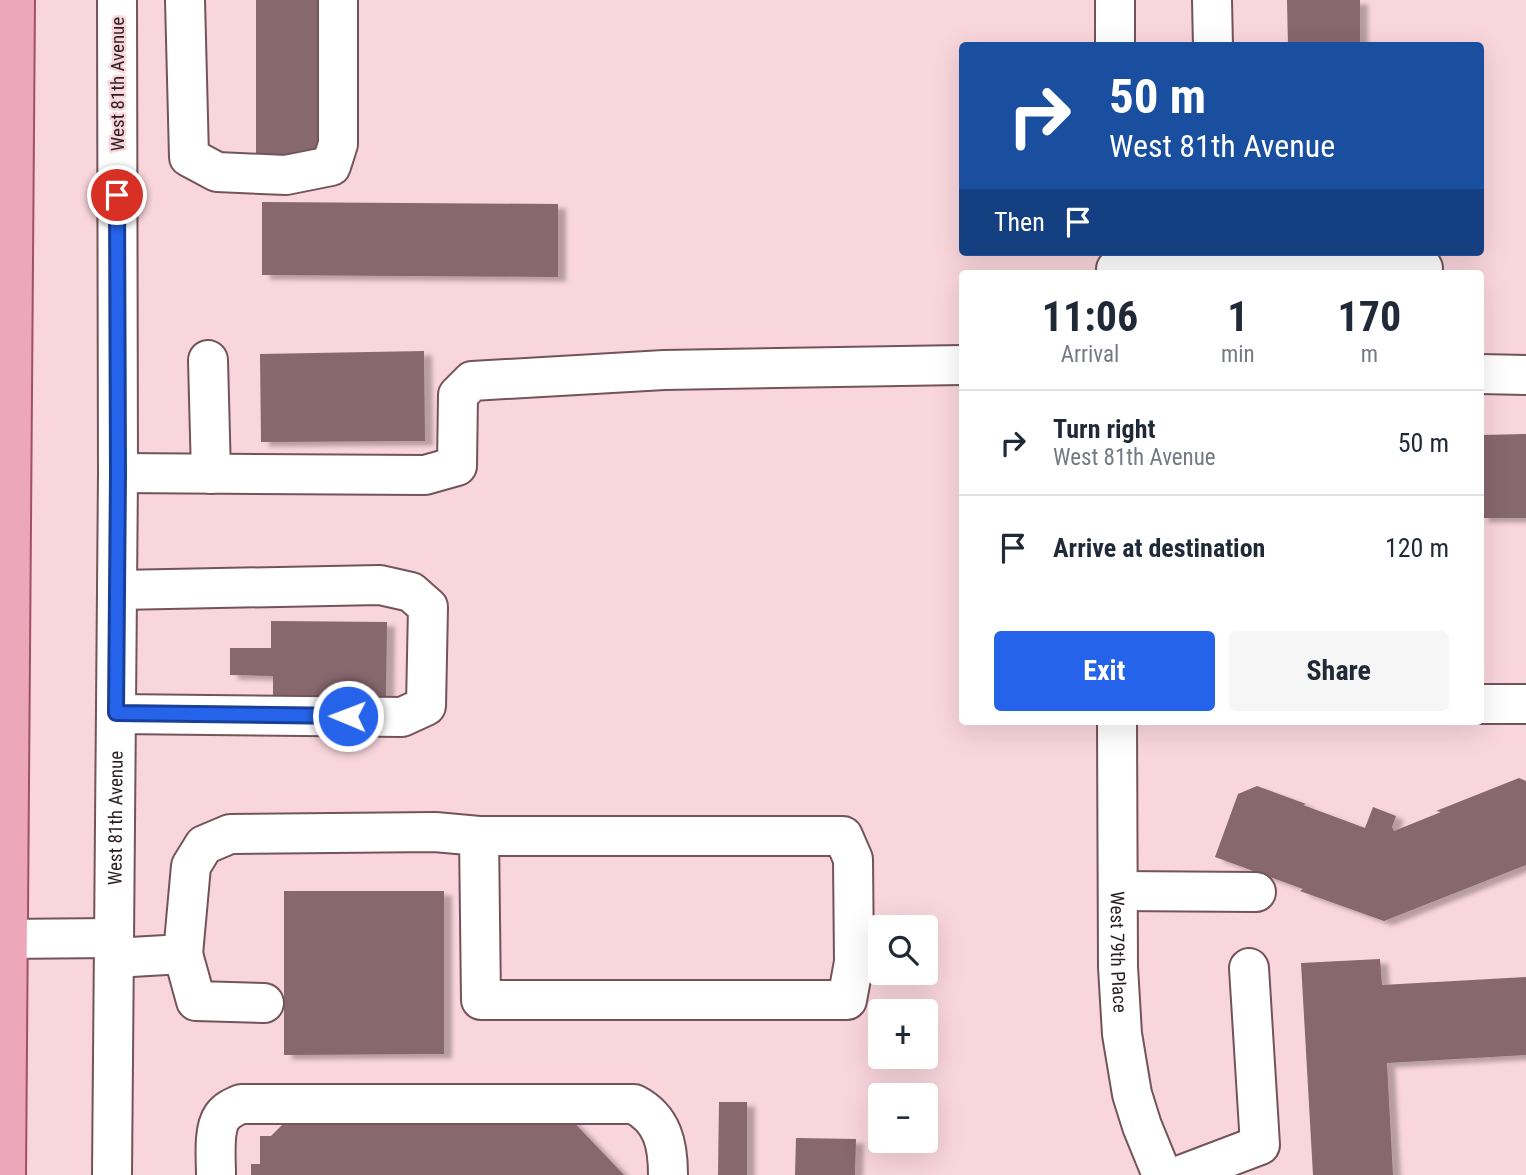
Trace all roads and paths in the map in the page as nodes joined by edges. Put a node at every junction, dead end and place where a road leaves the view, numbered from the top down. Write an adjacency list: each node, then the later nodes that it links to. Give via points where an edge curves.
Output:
1 (15, 0): 26 (main road)
2 (117, 0): 16 (street, West 81th Avenue)
3 (185, 0): 4 (street, via 189,157 217,172 286,175 331,166 338,144)
4 (338, 0)
5 (1115, 0): 7 (street)
6 (1212, 0): 8 (street)
7 (1115, 42)
8 (1213, 42)
9 (1213, 260): 10 (street); 11 (street)
10 (1423, 264)
11 (1116, 265)
12 (208, 360): 17 (street)
13 (959, 365): 17 (street, via 664,370 472,381 458,395 457,466 425,475)
14 (1484, 374): 15 (street)
15 (1526, 375)
16 (118, 473): 17 (street); 18 (street, West 81th Avenue)
17 (211, 474)
18 (118, 590): 21 (street, West 81th Avenue); 21 (street, via 380,585 411,592 428,607 426,706 402,717)
19 (1484, 704): 20 (street)
20 (1526, 704)
21 (116, 713): 27 (street, West 81th Avenue)
22 (1117, 725): 24 (street, West 79th Place)
23 (479, 836): 23 (street, via 481,1000 847,1000 854,962 853,859 843,836); 28 (street, via 435,832 230,834 204,845 191,866)
24 (1118, 891): 25 (street); 35 (street, West 79th Place, via 1119,1001 1126,1064 1142,1126)
25 (1256, 892)
26 (4, 939): 27 (street); 31 (main road)
27 (114, 948): 28 (street); 32 (street, West 81th Avenue)
28 (183, 954): 30 (street, via 196,1001)
29 (1249, 968): 36 (street, via 1260,1145)
30 (264, 1003)
31 (6, 1175)
32 (112, 1175)
33 (216, 1175): 34 (street, via 221,1117 241,1104 634,1104 645,1110 662,1132)
34 (668, 1175)
35 (1162, 1175)
36 (1181, 1175)

